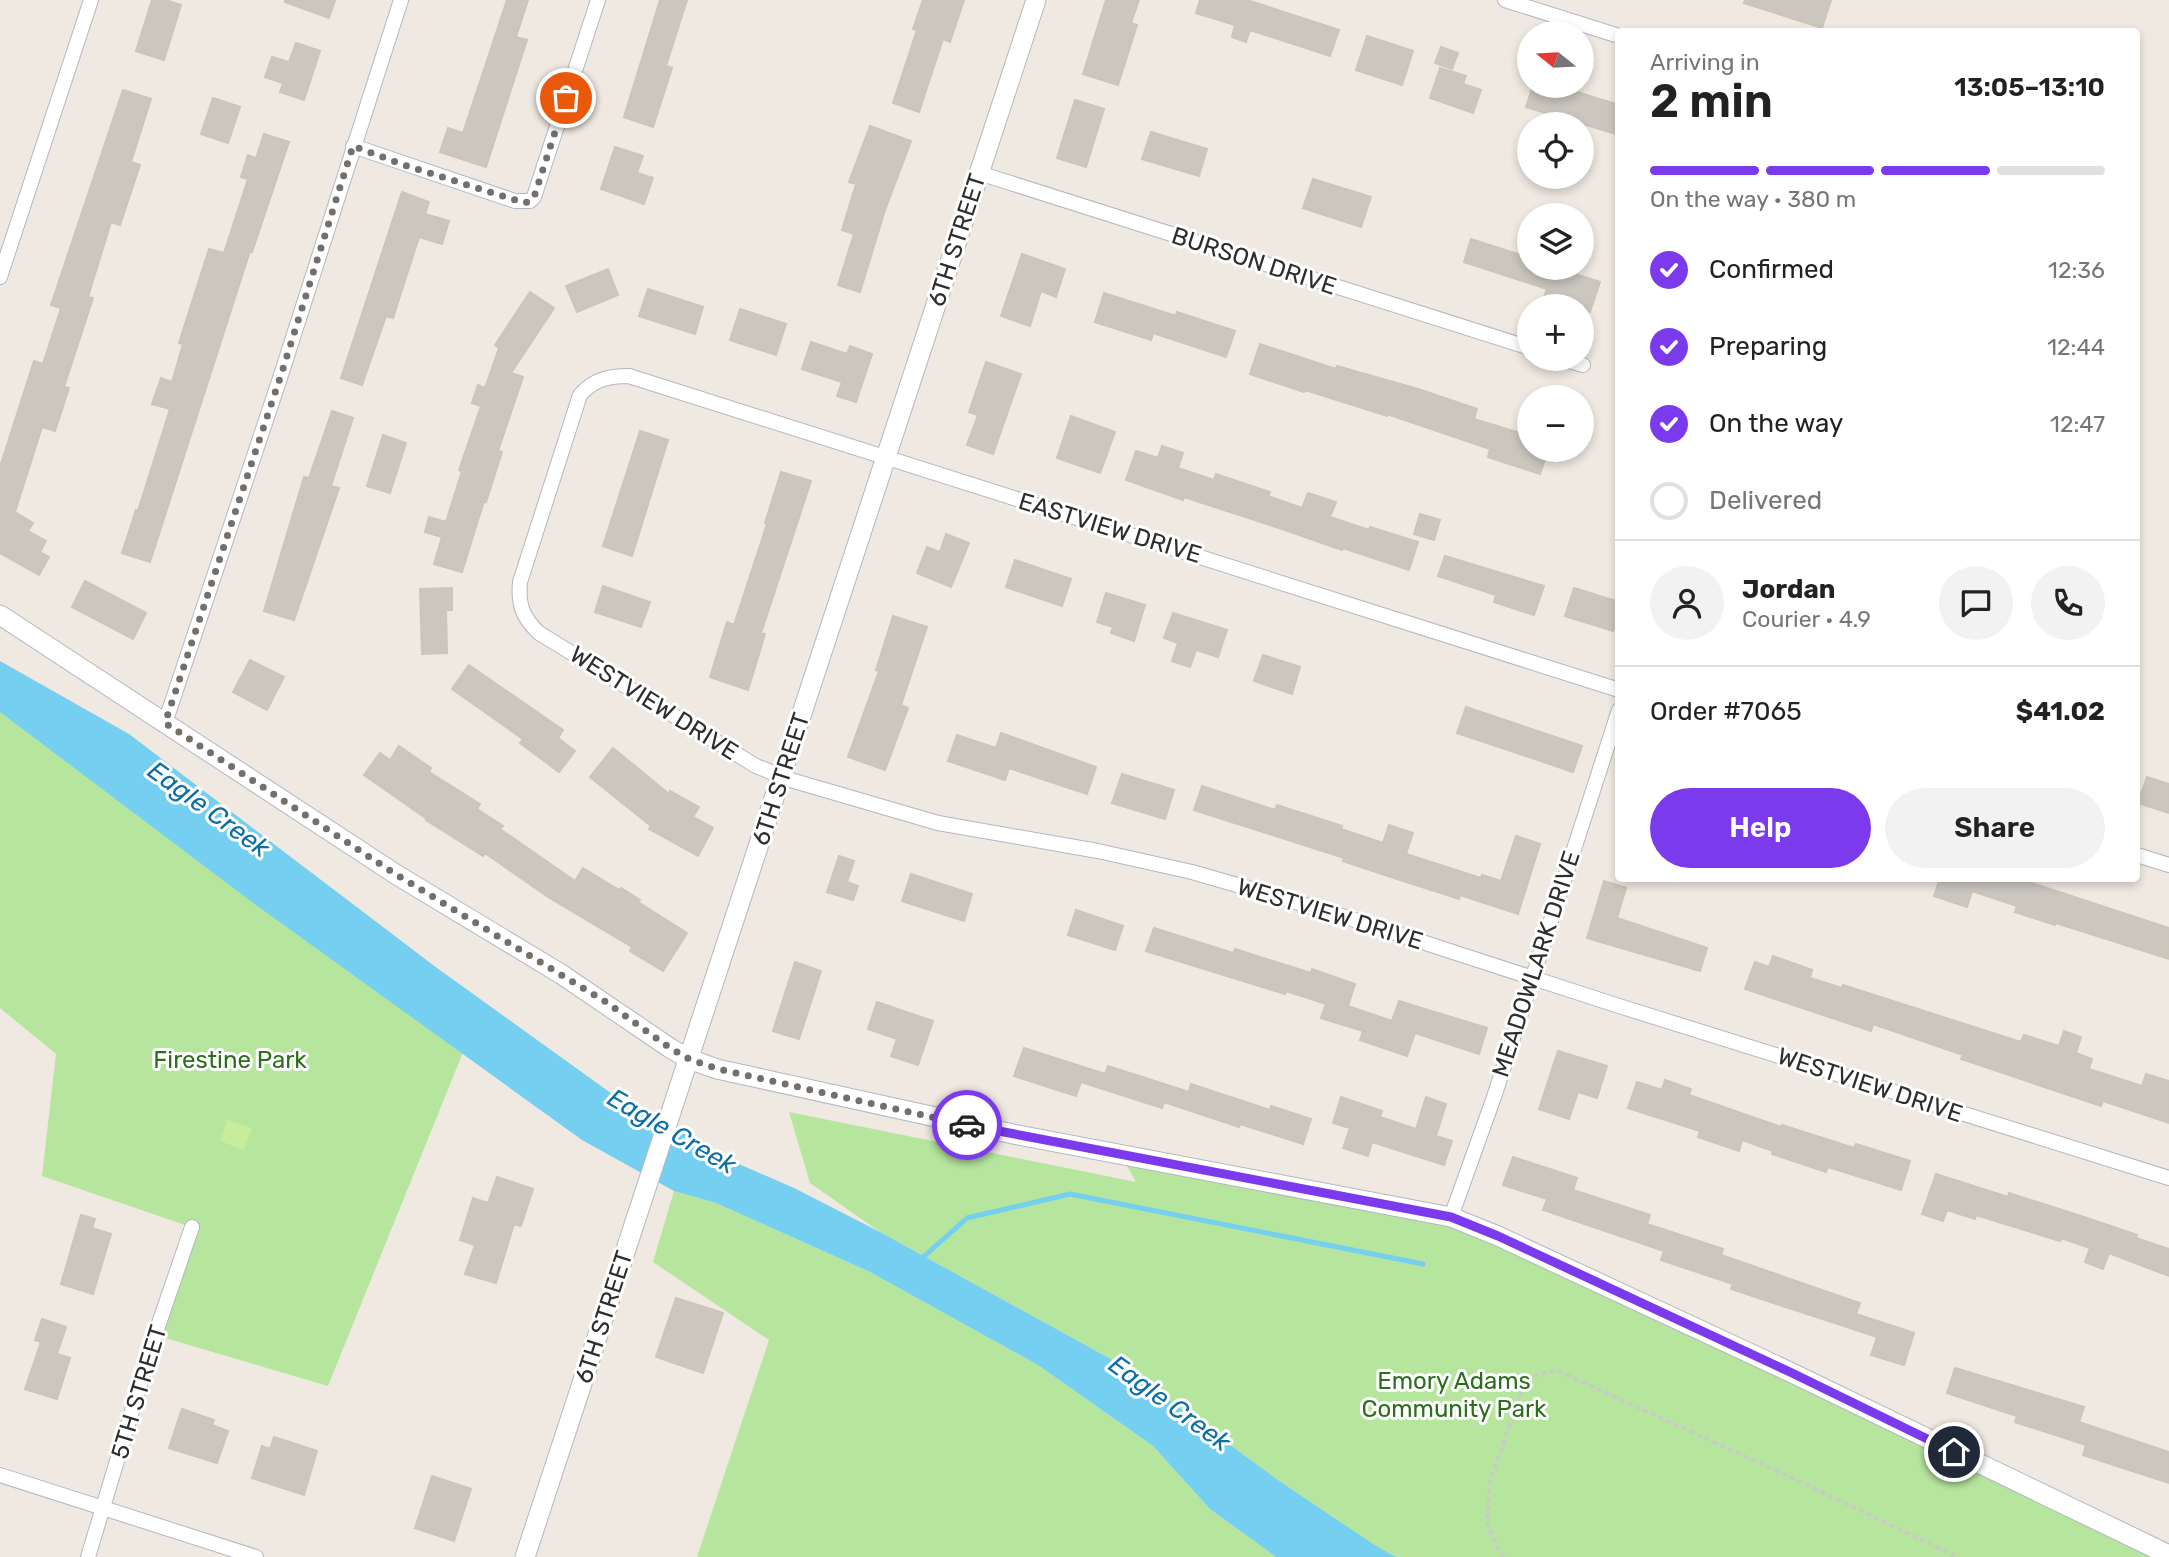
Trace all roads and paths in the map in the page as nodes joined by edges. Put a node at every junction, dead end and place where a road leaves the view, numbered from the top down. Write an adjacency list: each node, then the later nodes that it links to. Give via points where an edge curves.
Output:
1 (91, 0): 9 (street)
2 (401, 0): 7 (street)
3 (598, 0): 7 (street, via 530,201 515,201)
4 (1036, 0): 8 (street, 6TH STREET)
5 (1506, 0): 6 (street)
6 (1615, 35)
7 (353, 146): 16 (street)
8 (979, 173): 10 (street, BURSON DRIVE); 11 (street, 6TH STREET)
9 (0, 277)
10 (1517, 344)
11 (886, 457): 12 (street, EASTVIEW DRIVE, via 656,383 629,376 601,379 588,385 577,403 520,582); 14 (street, EASTVIEW DRIVE); 17 (street, 6TH STREET)
12 (520, 608): 17 (street, WESTVIEW DRIVE, via 538,633 756,766)
13 (0, 615): 16 (street)
14 (1615, 689)
15 (1615, 721): 20 (street, MEADOWLARK DRIVE)
16 (165, 723): 21 (street)
17 (782, 776): 20 (street, WESTVIEW DRIVE, via 938,823 1192,872); 21 (street, 6TH STREET)
18 (2140, 856): 19 (street)
19 (2169, 865)
20 (1532, 976): 22 (street, WESTVIEW DRIVE); 23 (street, MEADOWLARK DRIVE)
21 (689, 1059): 23 (street, via 1013,1134); 30 (street, 6TH STREET)
22 (2169, 1178)
23 (1451, 1217): 27 (street, via 1790,1372)
24 (192, 1227): 26 (street, 5TH STREET)
25 (0, 1475): 26 (street)
26 (103, 1509): 28 (street, 5TH STREET); 29 (street)
27 (2169, 1555)
28 (88, 1557)
29 (256, 1557)
30 (525, 1557)
31 (1504, 1557): 32 (path, via 1487,1523 1490,1482 1523,1386 1538,1374 1556,1370)
32 (1957, 1557)

